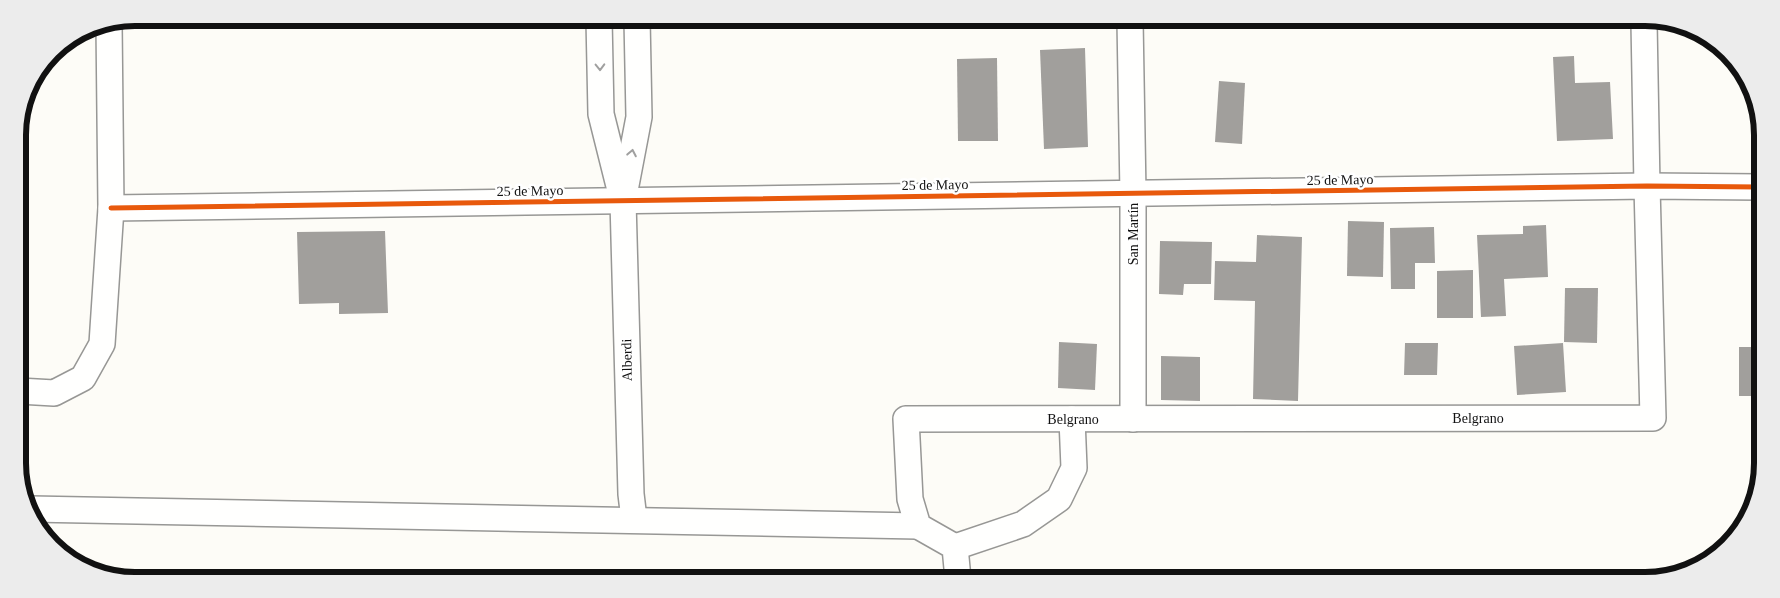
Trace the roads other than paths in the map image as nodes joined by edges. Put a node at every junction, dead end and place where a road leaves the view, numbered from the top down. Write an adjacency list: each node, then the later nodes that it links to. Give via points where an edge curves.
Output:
1 (599, 26): 9 (street, Alberdi, one-way to 9, via 601,114)
2 (638, 26): 9 (street, Alberdi, one-way to 2, via 639,117)
3 (1130, 26): 8 (street, San Martín)
4 (1644, 26): 6 (street, Belgrano)
5 (109, 30): 10 (street)
6 (1647, 186): 7 (street, 25 de Mayo); 8 (street, 25 de Mayo); 13 (street, Belgrano, via 1653,418)
7 (1754, 187)
8 (1133, 194): 9 (street, 25 de Mayo); 13 (street, San Martín)
9 (623, 200): 10 (street, 25 de Mayo); 15 (street, Alberdi)
10 (111, 208): 11 (street, via 102,344 83,378 54,393)
11 (26, 391)
12 (1072, 419): 13 (street, Belgrano); 16 (street, Belgrano, via 906,419 910,499); 17 (street, via 1074,468 1059,499 1023,524)
13 (1133, 419)
14 (37, 509): 15 (street)
15 (634, 520): 16 (street)
16 (918, 526): 17 (street)
17 (955, 547): 18 (street)
18 (957, 572)

